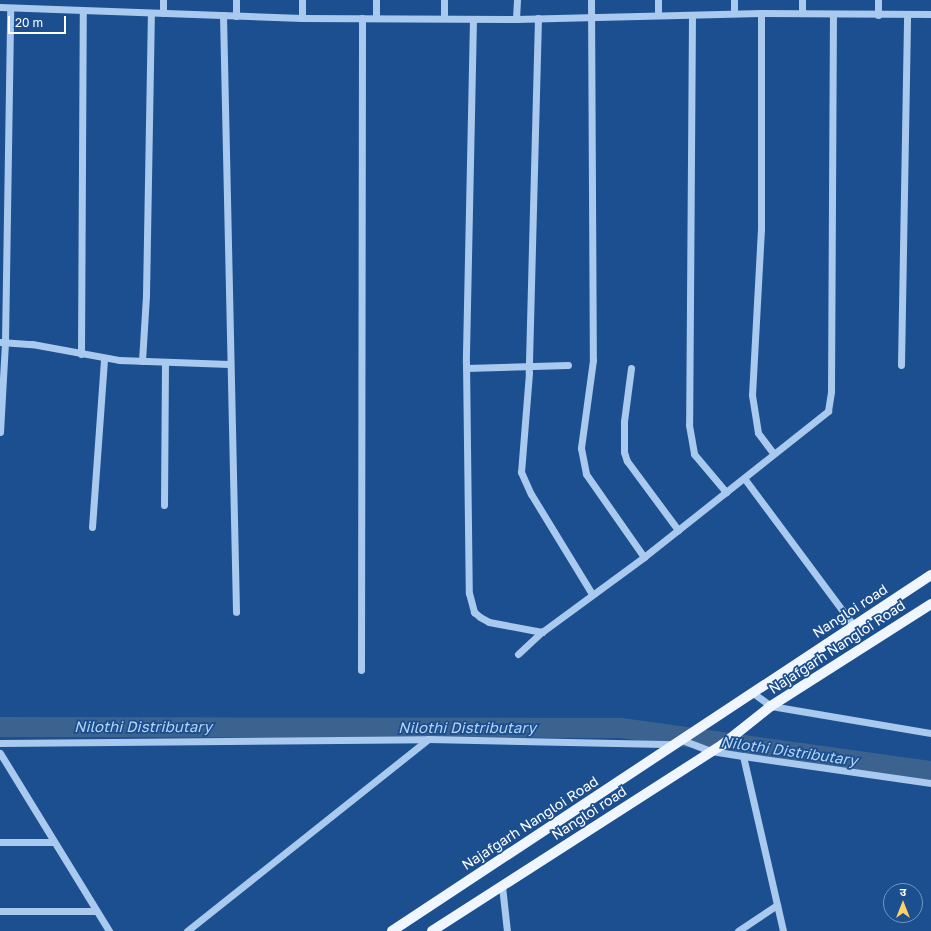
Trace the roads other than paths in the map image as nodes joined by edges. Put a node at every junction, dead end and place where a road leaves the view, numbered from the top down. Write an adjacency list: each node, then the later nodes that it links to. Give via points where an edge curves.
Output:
1 (163, 0): 16 (street)
2 (236, 0): 27 (street)
3 (302, 0): 29 (street)
4 (376, 0): 31 (street)
5 (444, 0): 32 (street)
6 (517, 0): 35 (street)
7 (591, 0): 28 (street)
8 (658, 0): 20 (street)
9 (734, 0): 17 (street)
10 (802, 0): 19 (street)
11 (878, 0): 26 (street)
12 (0, 7): 13 (street)
13 (10, 8): 14 (street); 36 (street)
14 (83, 11): 15 (street); 37 (street)
15 (150, 13): 16 (street); 39 (street, via 146,295)
16 (163, 13): 24 (street)
17 (734, 13): 18 (street); 25 (street)
18 (760, 13): 19 (street); 48 (street, via 761,229 752,395 758,433)
19 (802, 13): 21 (street)
20 (658, 14): 25 (street); 28 (street)
21 (833, 14): 26 (street); 48 (street, via 831,398 824,416)
22 (907, 14): 23 (street); 26 (street); 43 (street)
23 (931, 14)
24 (223, 15): 27 (street); 41 (street)
25 (692, 15): 50 (street, via 689,425 694,454)
26 (878, 15)
27 (236, 16): 29 (street)
28 (591, 16): 33 (street); 54 (street, via 593,360 581,448 586,474)
29 (302, 18): 30 (street)
30 (362, 18): 31 (street); 62 (street)
31 (376, 18): 32 (street)
32 (444, 18): 34 (street)
33 (538, 18): 35 (street); 44 (street)
34 (473, 19): 35 (street); 45 (street)
35 (516, 19)
36 (3, 342): 37 (street, via 32,344); 47 (street)
37 (81, 354): 38 (street)
38 (104, 358): 39 (street); 52 (street)
39 (142, 361): 40 (street)
40 (165, 362): 41 (street); 51 (street)
41 (229, 364): 58 (street)
42 (568, 365): 44 (street)
43 (901, 365)
44 (530, 367): 45 (street); 56 (street, via 521,472 531,494)
45 (466, 368): 60 (street, via 471,604 474,612 489,622)
46 (631, 368): 53 (street, via 624,421 624,452 627,461)
47 (0, 432)
48 (773, 453): 49 (street)
49 (744, 478): 50 (street); 59 (street)
50 (726, 492): 53 (street)
51 (164, 505)
52 (92, 527)
53 (678, 530): 54 (street)
54 (644, 557): 56 (street)
55 (931, 575): 59 (main road, Nangloi road)
56 (592, 594): 60 (street)
57 (931, 604): 64 (main road, Najafgarh Nangloi Road)
58 (236, 612)
59 (852, 625): 63 (main road, Nangloi road)
60 (542, 632): 61 (street)
61 (518, 654)
62 (361, 670)
63 (753, 693): 64 (street); 68 (main road, Nangloi road)
64 (771, 706): 65 (main road, Najafgarh Nangloi Road); 66 (street)
65 (759, 716): 70 (main road, Nangloi road)
66 (931, 733)
67 (428, 739): 68 (street); 69 (street); 81 (street)
68 (681, 741): 70 (street); 82 (main road, Najafgarh Nangloi Road)
69 (0, 742)
70 (711, 751): 72 (street); 76 (main road, Nangloi road)
71 (0, 753): 75 (street)
72 (743, 756): 73 (street); 77 (street)
73 (931, 783)
74 (0, 842): 75 (street)
75 (53, 842): 78 (street)
76 (502, 886): 83 (main road, Nangloi road); 84 (street)
77 (777, 905): 85 (street); 86 (street)
78 (96, 911): 79 (street); 80 (street)
79 (0, 912)
80 (109, 931)
81 (187, 931)
82 (392, 931)
83 (432, 931)
84 (507, 931)
85 (738, 931)
86 (783, 931)

